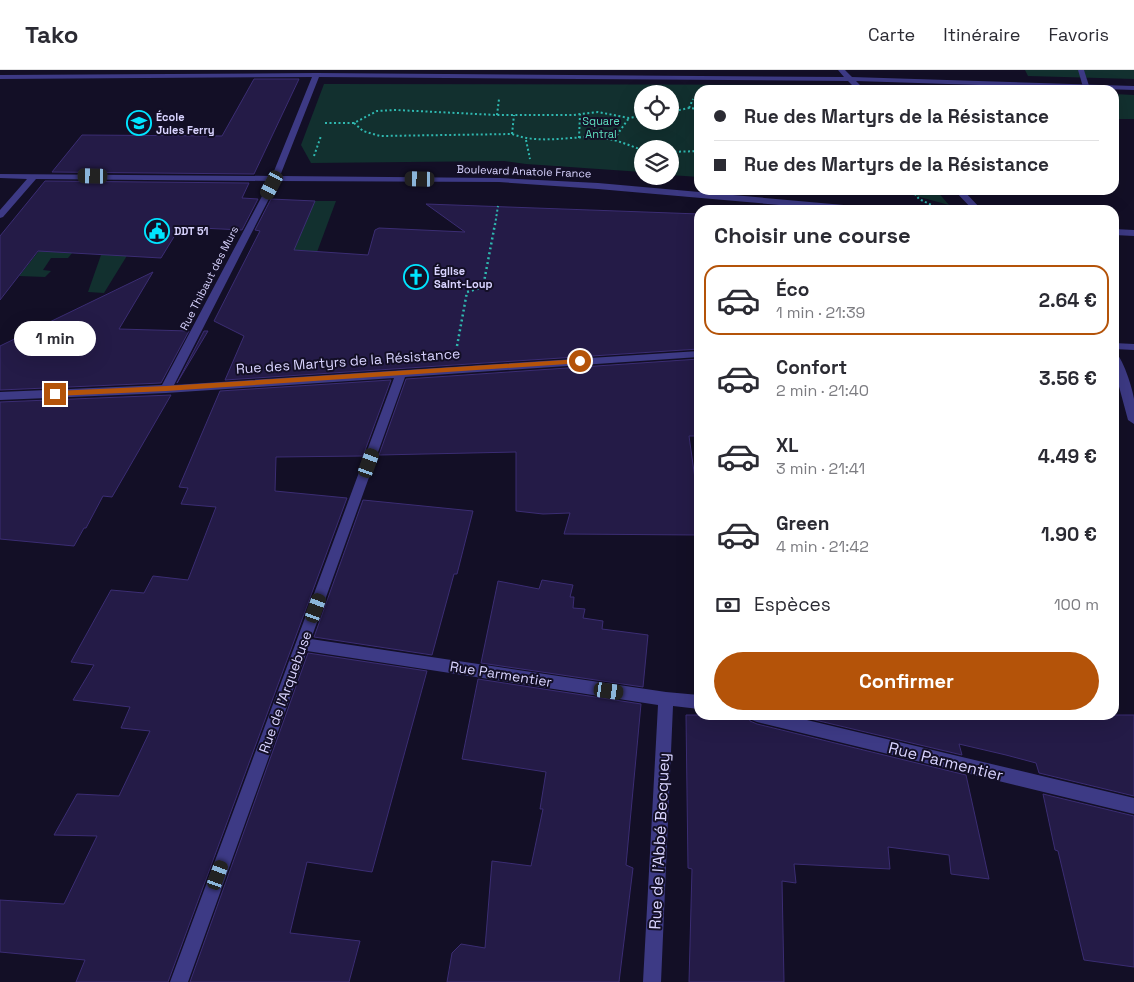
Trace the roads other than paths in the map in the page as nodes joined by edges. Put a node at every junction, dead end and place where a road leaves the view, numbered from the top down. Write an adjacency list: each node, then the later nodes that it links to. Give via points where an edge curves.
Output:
1 (842, 70): 5 (street)
2 (1081, 70): 8 (street)
3 (316, 75): 4 (street); 5 (street); 13 (street, Rue Thibaut des Murs)
4 (0, 77)
5 (848, 79): 6 (street); 7 (street, via 980,80)
6 (855, 85)
7 (1069, 85)
8 (1087, 85)
9 (1119, 87): 10 (street)
10 (1134, 88)
11 (0, 176): 12 (street, Boulevard Anatole France)
12 (34, 176): 13 (street, Boulevard Anatole France); 19 (street)
13 (275, 179): 14 (street, Boulevard Anatole France, via 509,180); 27 (street, Rue Thibaut des Murs)
14 (694, 195)
15 (698, 195): 17 (street, Boulevard Anatole France)
16 (963, 195): 18 (street)
17 (810, 205)
18 (973, 205)
19 (0, 215)
20 (1119, 232): 21 (street)
21 (1134, 233)
22 (1119, 346): 23 (street)
23 (1134, 347)
24 (694, 354): 26 (street, Rue des Martyrs de la Résistance)
25 (1119, 368): 29 (street)
26 (402, 373): 27 (street, Rue des Martyrs de la Résistance); 30 (street, Rue de l'Arquebuse)
27 (166, 389): 28 (street, Rue des Martyrs de la Résistance)
28 (0, 396)
29 (1134, 420)
30 (303, 644): 31 (street, Rue Parmentier); 35 (street, Rue de l'Arquebuse)
31 (666, 699): 32 (street, Rue Parmentier); 36 (street, Rue de l'Abbé Becquey)
32 (694, 702)
33 (778, 720): 34 (street, Rue Parmentier)
34 (1134, 806)
35 (179, 982)
36 (652, 982)

